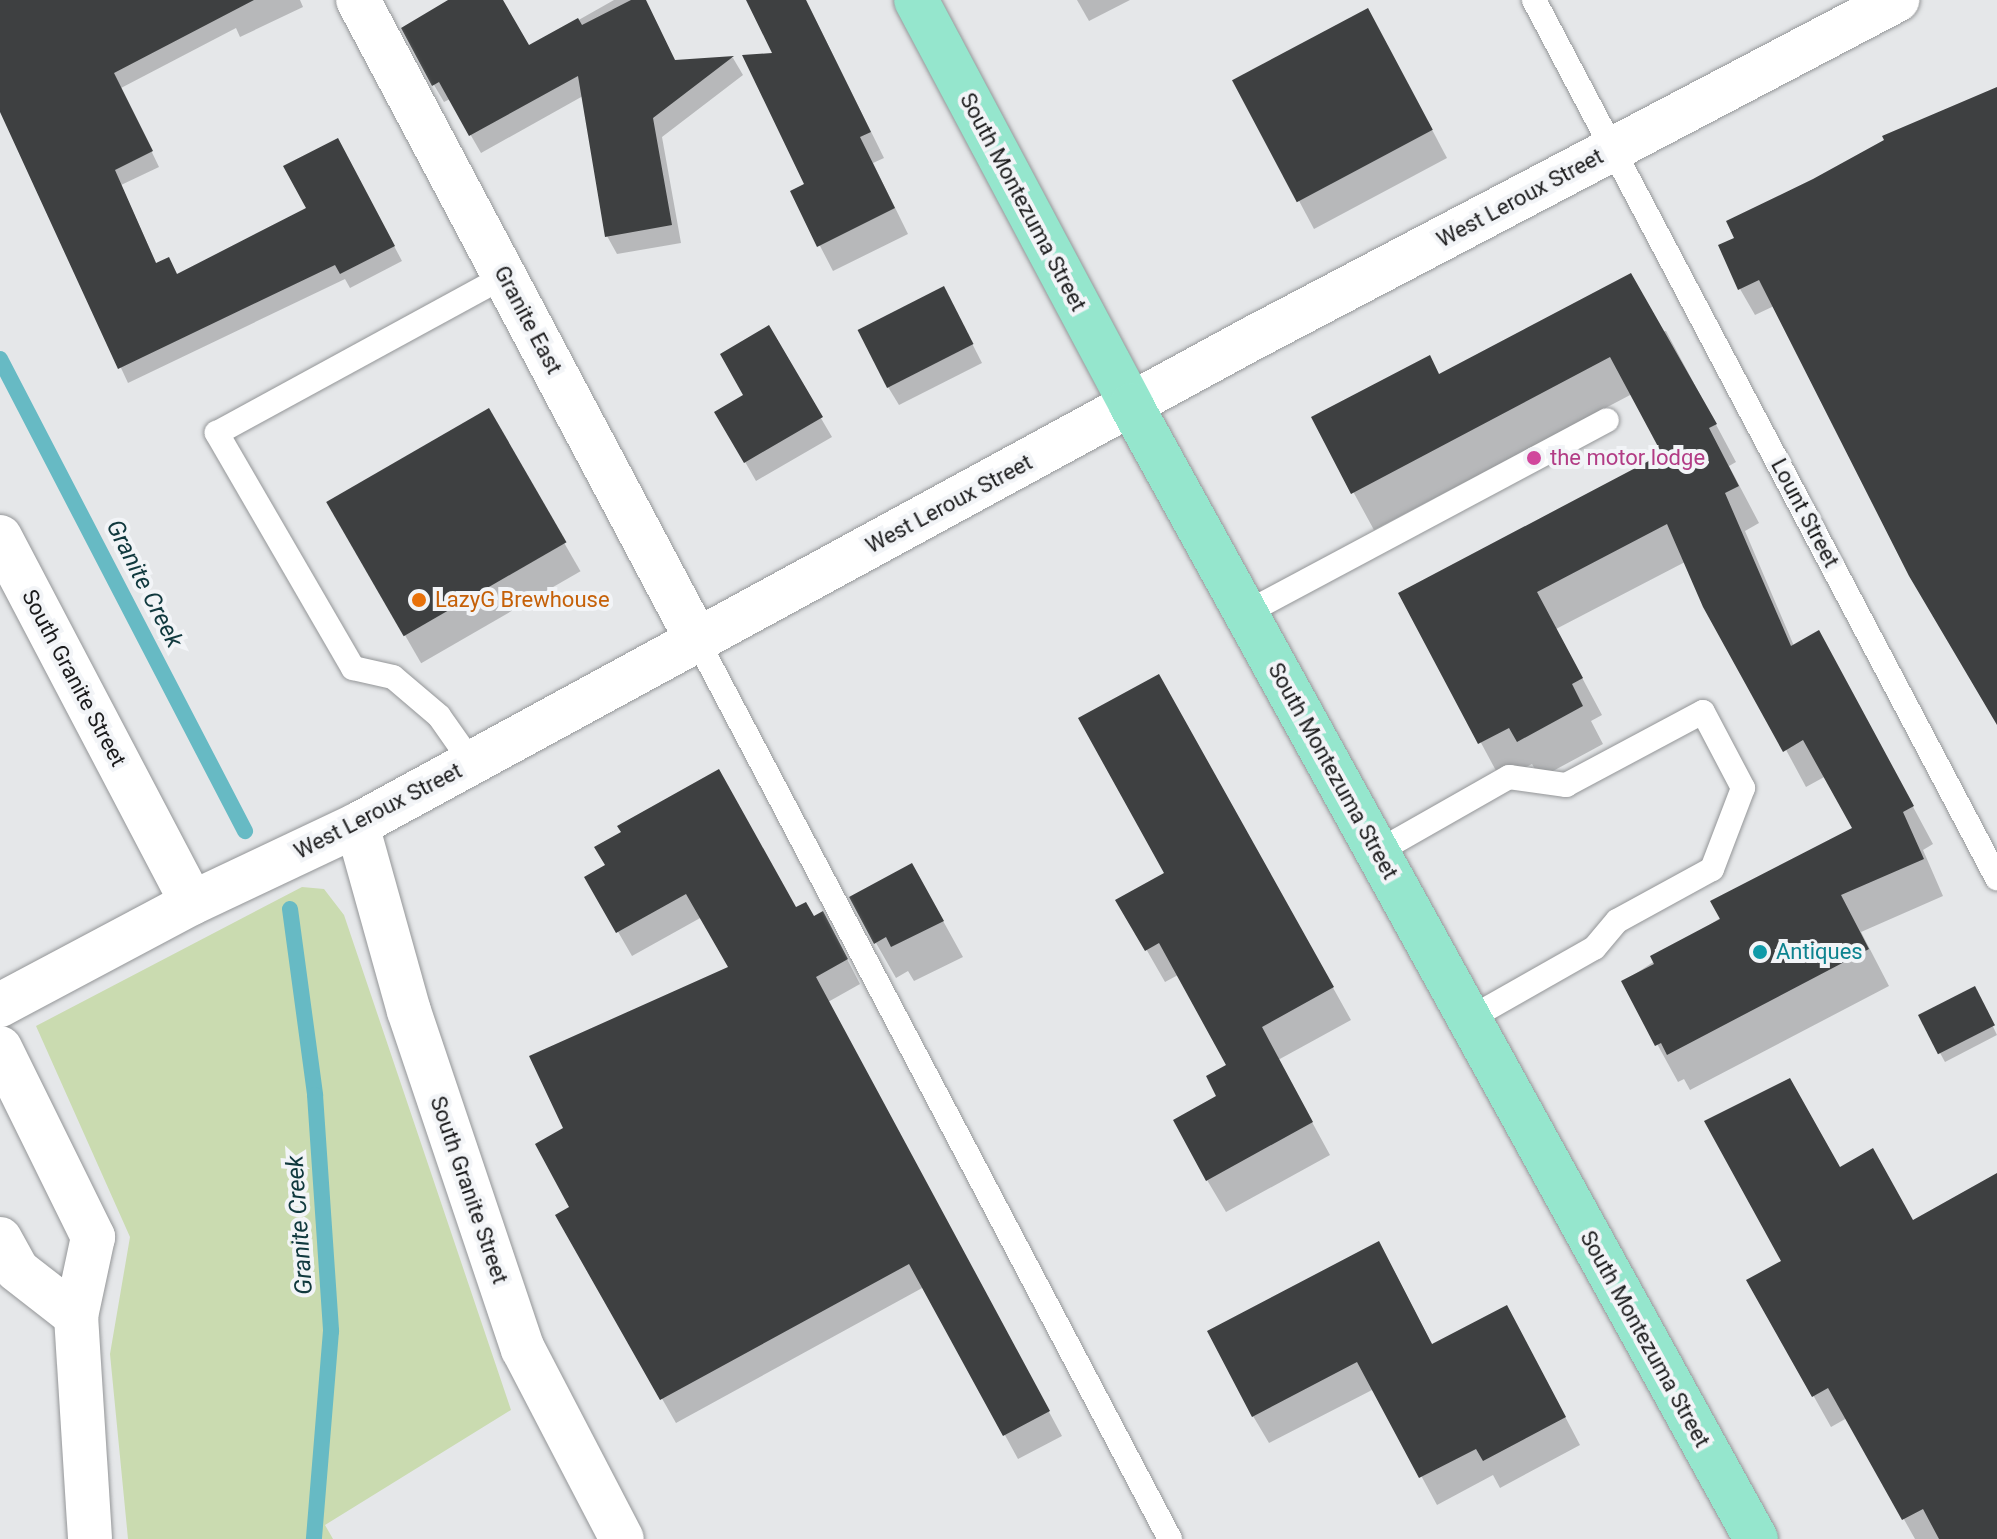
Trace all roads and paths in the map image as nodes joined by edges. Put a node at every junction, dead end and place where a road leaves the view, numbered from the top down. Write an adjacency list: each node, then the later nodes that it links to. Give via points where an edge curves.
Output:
1 (358, 0): 6 (street, Granite East)
2 (916, 0): 7 (main road, South Montezuma Street)
3 (1534, 0): 5 (lane, Lount Street)
4 (1897, 0): 5 (street, West Leroux Street)
5 (1614, 149): 7 (street, West Leroux Street); 15 (lane, Lount Street)
6 (505, 276): 11 (street, Granite East); 12 (lane, via 217,433 353,668 393,677 439,716)
7 (1131, 405): 10 (main road, South Montezuma Street); 11 (street, West Leroux Street)
8 (1607, 420): 10 (lane)
9 (0, 537): 16 (street, South Granite Street)
10 (1246, 613): 14 (main road, South Montezuma Street)
11 (697, 640): 12 (street, West Leroux Street); 24 (lane)
12 (472, 763): 13 (street, West Leroux Street)
13 (357, 825): 16 (street, West Leroux Street); 23 (street, South Granite Street, via 409,1011 523,1349)
14 (1377, 852): 18 (main road, South Montezuma Street); 18 (lane, via 1509,777 1566,785 1703,712 1743,788 1712,869 1617,921 1594,948)
15 (1997, 878)
16 (192, 903): 17 (street, West Leroux Street)
17 (0, 1005)
18 (1469, 1019): 25 (main road, South Montezuma Street)
19 (0, 1048): 21 (street, via 93,1237)
20 (0, 1239): 21 (street, via 17,1270)
21 (76, 1316): 22 (street)
22 (90, 1539)
23 (622, 1539)
24 (1170, 1539)
25 (1756, 1539)

